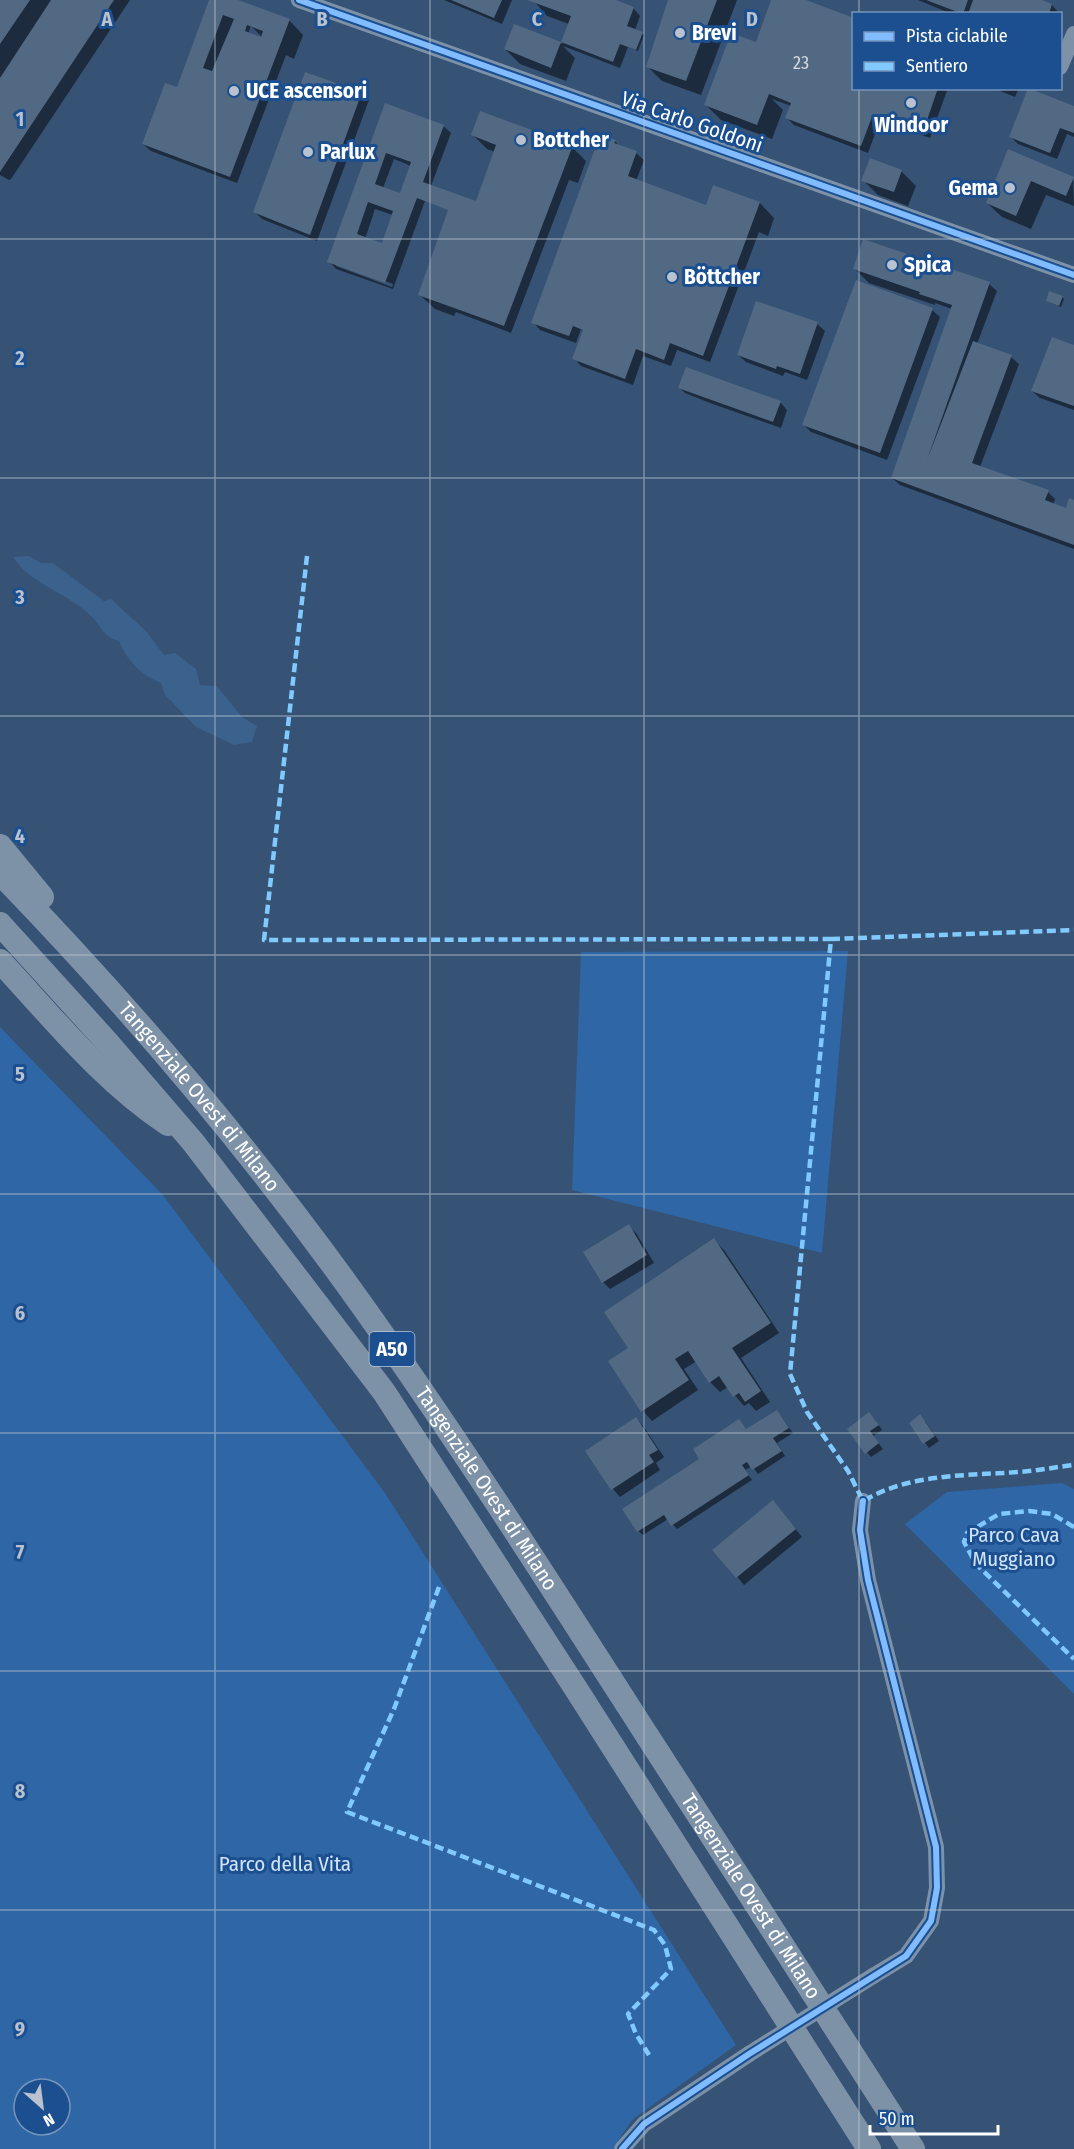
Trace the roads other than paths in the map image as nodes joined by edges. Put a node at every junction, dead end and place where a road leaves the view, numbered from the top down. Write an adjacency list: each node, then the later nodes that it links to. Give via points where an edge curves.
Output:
1 (308, 2): 4 (street, Via Carlo Goldoni)
2 (1074, 34): 3 (street)
3 (1062, 62)
4 (1074, 275)
5 (0, 846): 8 (highway, via 52,910)
6 (0, 873): 8 (highway, Tangenziale Ovest di Milano / A50)
7 (0, 924): 10 (highway, Tangenziale Ovest di Milano / A50)
8 (76, 952): 14 (highway, Tangenziale Ovest di Milano / A50, via 267,1179 399,1359 602,1664)
9 (0, 961): 10 (highway, via 140,1106)
10 (193, 1142): 13 (highway, Tangenziale Ovest di Milano / A50, via 384,1392)
11 (863, 1501): 12 (street, bridge, via 860,1530 868,1580 936,1847 937,1888 931,1921 906,1956 644,2124)
12 (622, 2149)
13 (869, 2149)
14 (913, 2149)

